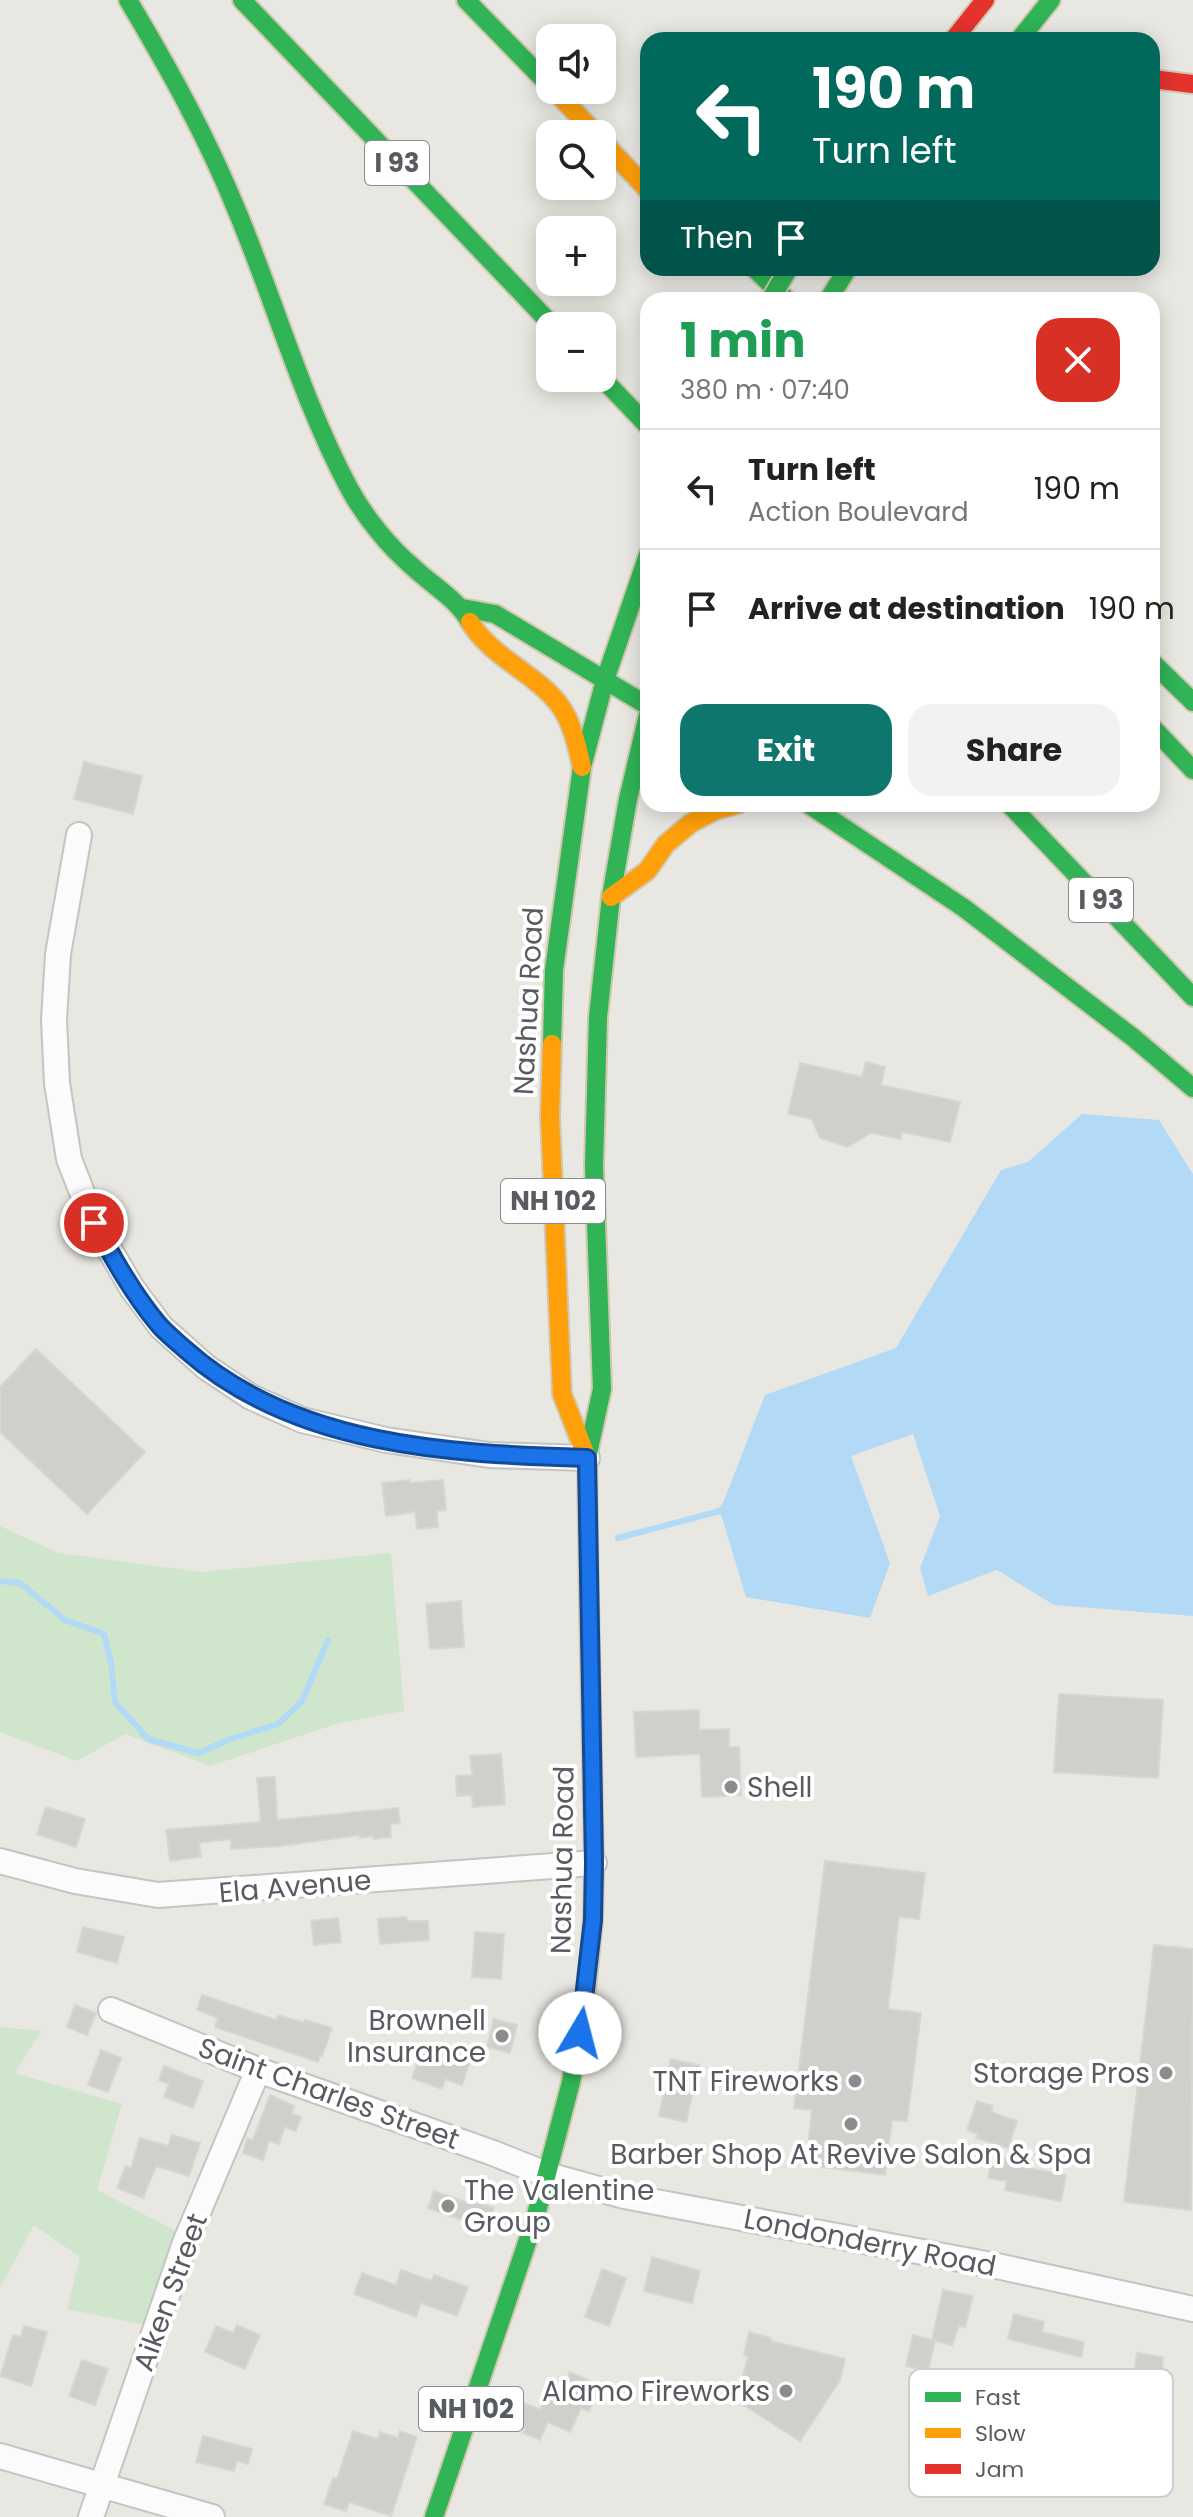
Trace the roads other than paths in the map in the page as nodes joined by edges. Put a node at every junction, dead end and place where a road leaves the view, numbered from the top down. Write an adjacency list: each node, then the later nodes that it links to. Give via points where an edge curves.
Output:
1 (128, 0): 23 (main road, via 209,145 335,462 388,542)
2 (242, 0): 19 (main road, I 93)
3 (466, 0): 8 (main road)
4 (985, 0): 6 (main road)
5 (1051, 0): 7 (main road)
6 (959, 32)
7 (1025, 32)
8 (536, 72)
9 (1160, 80): 10 (main road)
10 (1193, 84)
11 (567, 104): 12 (main road)
12 (584, 120)
13 (616, 148): 15 (main road)
14 (616, 156): 16 (main road)
15 (640, 168)
16 (640, 181)
17 (762, 276): 18 (main road)
18 (779, 292)
19 (540, 312)
20 (615, 392): 21 (main road)
21 (640, 418)
22 (640, 578): 25 (main road, Nashua Road / NH 102)
23 (462, 608): 25 (main road, via 495,614); 30 (main road, via 479,637 565,711)
24 (1160, 670): 27 (main road)
25 (605, 680): 26 (main road); 30 (main road, Nashua Road / NH 102)
26 (640, 701)
27 (1193, 702)
28 (1160, 735): 31 (main road)
29 (640, 749): 36 (main road, Nashua Road / NH 102)
30 (582, 767): 39 (main road, Nashua Road / NH 102, via 554,970 550,1117 562,1394)
31 (1193, 770)
32 (715, 812): 36 (main road, via 678,832 647,871)
33 (820, 812): 38 (main road, via 964,908)
34 (1017, 812): 37 (main road, I 93)
35 (79, 835): 39 (street, via 58,954 54,1020 69,1159 100,1234 161,1327 251,1397 302,1420 386,1440 489,1455)
36 (611, 897): 39 (main road, Nashua Road / NH 102, via 594,1115 602,1389)
37 (1193, 997)
38 (1193, 1088)
39 (587, 1458): 41 (main road, Nashua Road / NH 102)
40 (0, 1861): 41 (street, Ela Avenue, via 158,1895)
41 (594, 1863): 44 (main road, Nashua Road / NH 102, via 584,2009)
42 (111, 2010): 43 (street, Saint Charles Street)
43 (258, 2070): 44 (street, Saint Charles Street); 47 (street, Aiken Street, via 185,2243)
44 (548, 2175): 45 (street, Londonderry Road, via 624,2196); 50 (main road, Nashua Road / NH 102)
45 (1193, 2309)
46 (0, 2456): 47 (street)
47 (101, 2486): 48 (street, Aiken Street); 49 (street)
48 (91, 2517)
49 (212, 2517)
50 (434, 2517)

